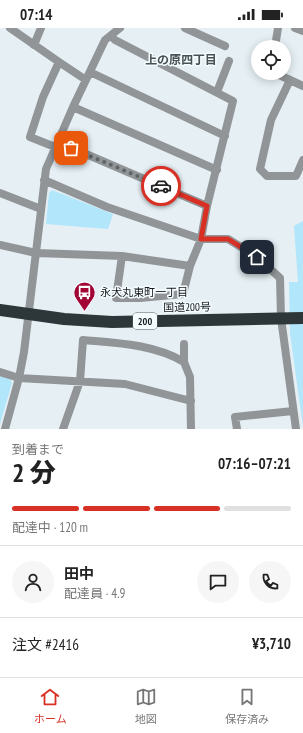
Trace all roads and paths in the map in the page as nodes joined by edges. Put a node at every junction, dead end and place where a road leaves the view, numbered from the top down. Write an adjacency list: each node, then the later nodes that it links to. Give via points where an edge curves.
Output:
1 (10, 28): 11 (street)
2 (41, 28): 11 (street)
3 (120, 28): 9 (street)
4 (185, 28): 7 (street)
5 (278, 28): 10 (street)
6 (296, 28): 8 (street)
7 (197, 31): 12 (street)
8 (303, 31)
9 (112, 36): 15 (street, via 105,40); 18 (street, via 115,40)
10 (275, 40)
11 (34, 45): 14 (street)
12 (225, 46)
13 (229, 61): 18 (street)
14 (59, 62): 15 (street); 21 (street, via 43,97 30,137)
15 (88, 76): 19 (street); 20 (street)
16 (290, 80): 17 (street); 22 (street, via 271,120 260,169 267,176 296,176)
17 (303, 86)
18 (217, 92): 20 (street, via 233,101)
19 (73, 106): 21 (street); 23 (street)
20 (225, 136): 23 (street)
21 (56, 145): 24 (street); 26 (street)
22 (303, 160)
23 (217, 170): 26 (street)
24 (44, 180): 27 (street); 28 (street, via 107,206)
25 (0, 193): 27 (street)
26 (207, 206): 28 (street)
27 (41, 209): 30 (street)
28 (201, 239): 32 (street); 35 (street, via 228,239 257,257 280,278)
29 (0, 244): 30 (street)
30 (36, 253): 31 (street); 34 (street)
31 (122, 256): 32 (street); 32 (street, via 116,298 183,294)
32 (190, 266)
33 (0, 310): 34 (highway, 国道200号 / 200)
34 (27, 315): 35 (highway, 国道200号 / 200, via 112,322); 39 (street)
35 (292, 318): 42 (street)
36 (184, 344): 37 (street)
37 (184, 362): 40 (street, via 176,357 133,345 83,340); 41 (street, via 190,376)
38 (0, 372): 39 (street)
39 (19, 378): 40 (street); 43 (street)
40 (80, 381): 41 (street, via 125,384); 44 (street)
41 (191, 401): 45 (street)
42 (293, 411): 46 (street, via 235,417); 47 (street)
43 (5, 429)
44 (63, 429)
45 (191, 429)
46 (237, 429)
47 (296, 429)

